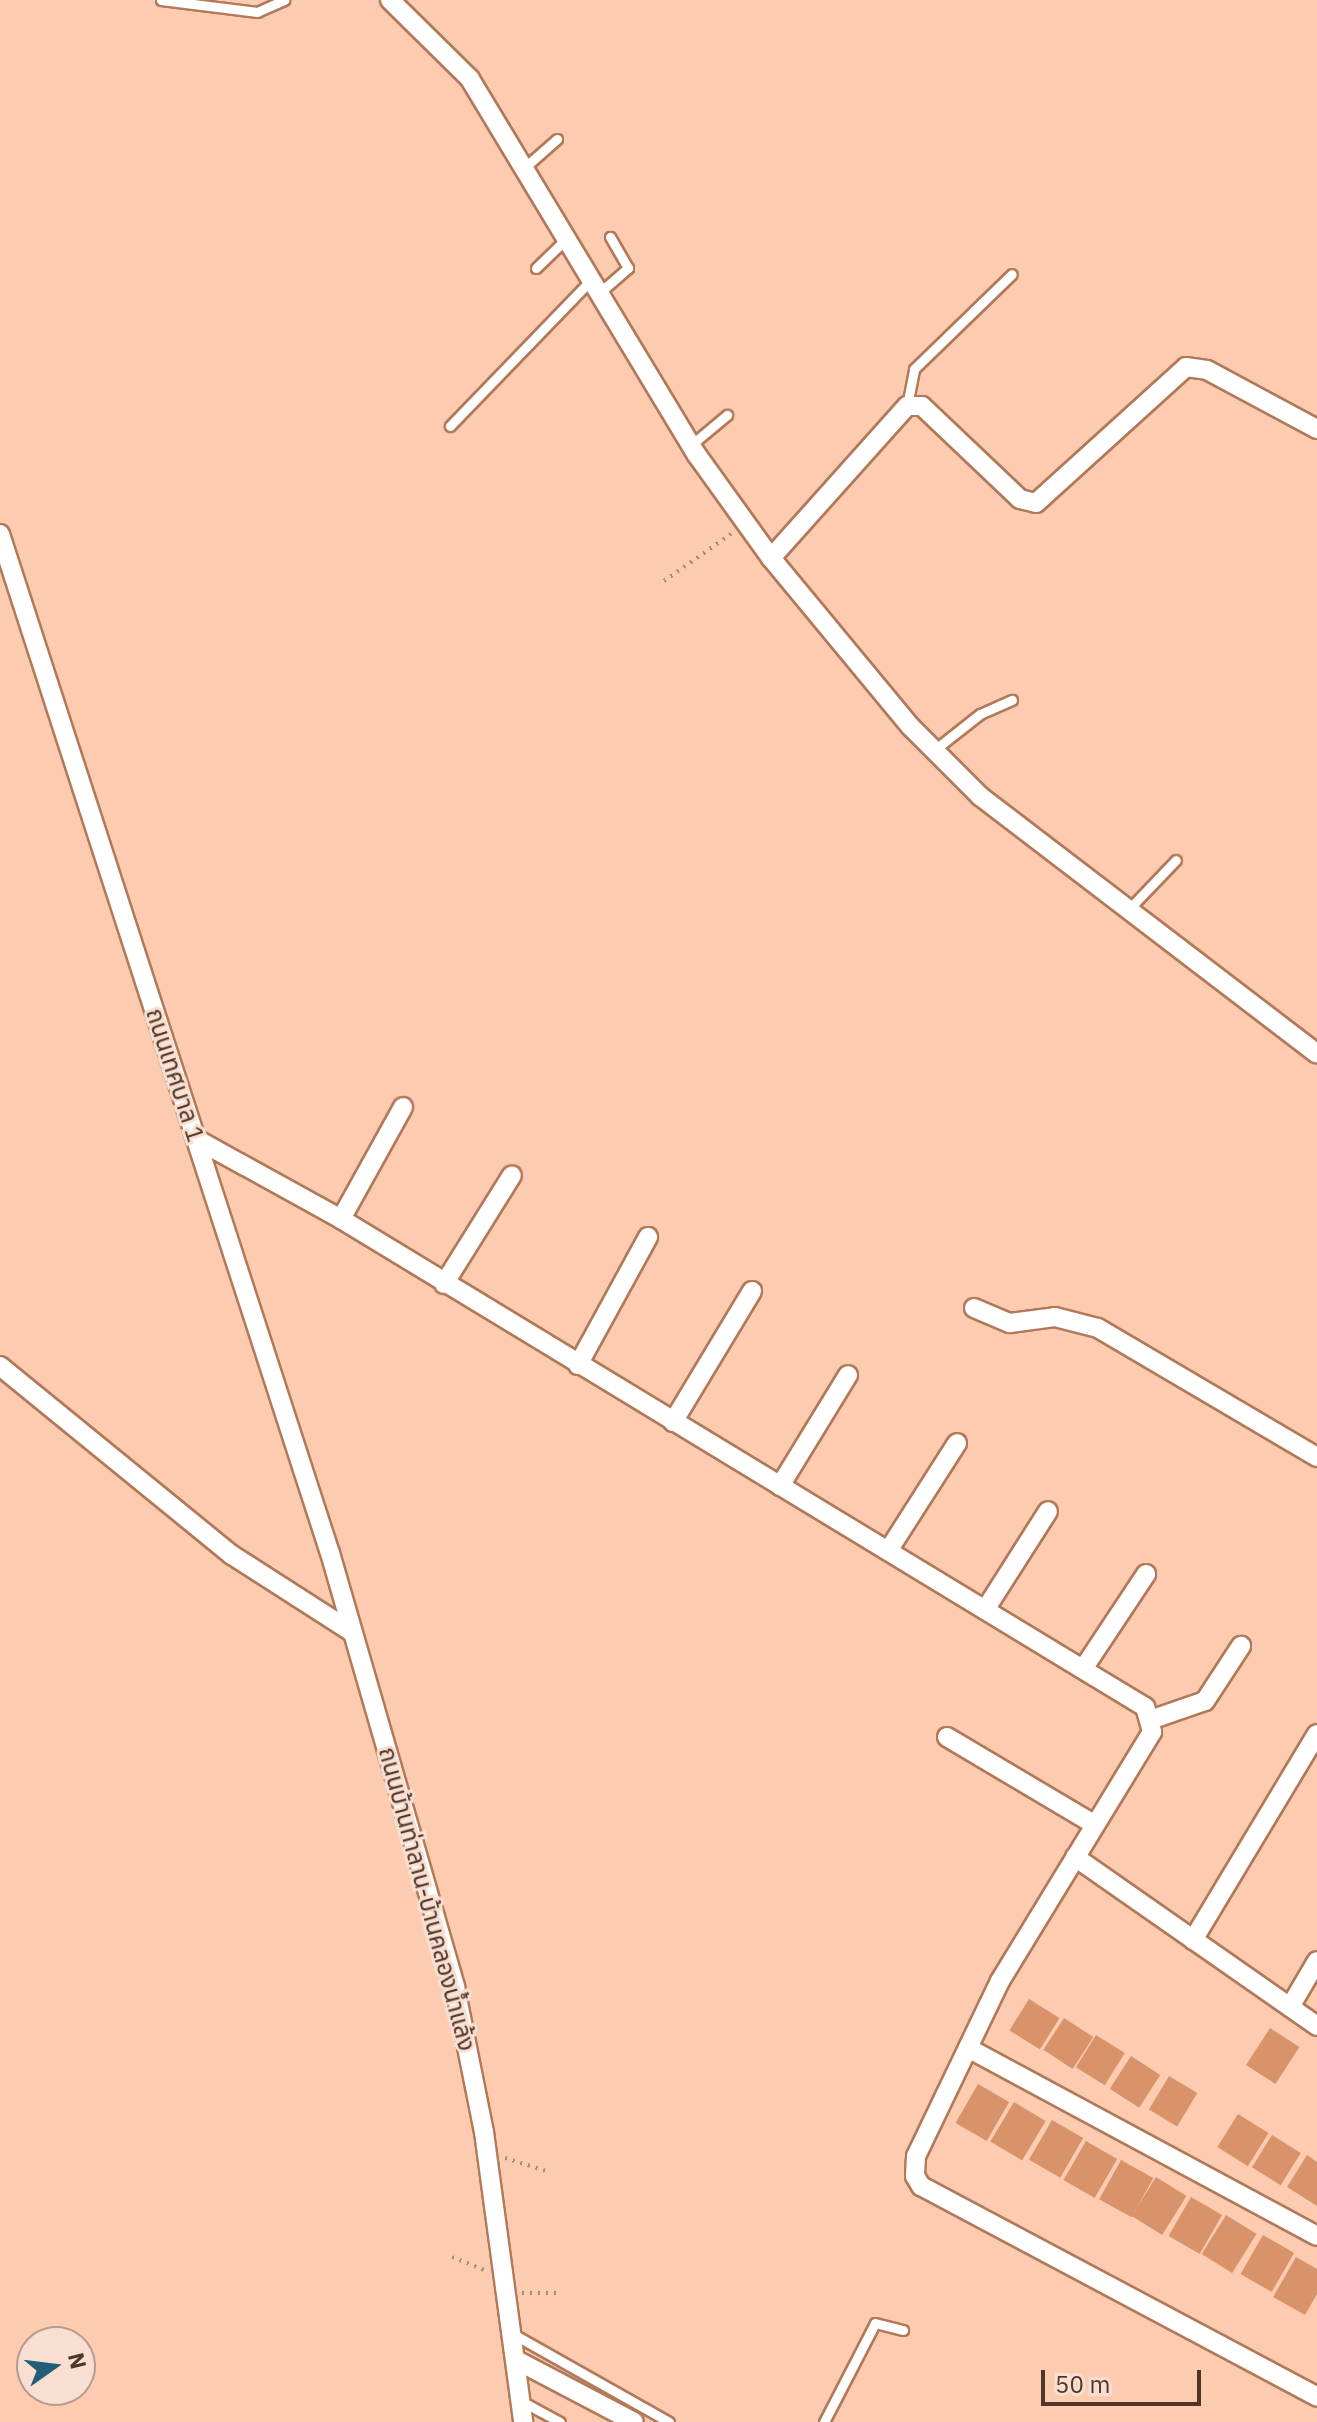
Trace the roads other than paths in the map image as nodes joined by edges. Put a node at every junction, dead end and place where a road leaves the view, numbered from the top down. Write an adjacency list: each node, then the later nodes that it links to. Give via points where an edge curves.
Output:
1 (161, 0): 2 (lane, via 257,12)
2 (284, 0)
3 (390, 0): 5 (street, via 456,60)
4 (557, 139): 5 (lane)
5 (524, 168): 7 (street)
6 (610, 237): 10 (lane, via 628,268)
7 (566, 239): 8 (lane); 10 (street)
8 (536, 268)
9 (1012, 274): 11 (lane, via 914,369)
10 (594, 288): 13 (lane); 15 (street)
11 (907, 406): 14 (street, via 922,406 1020,499 1036,503 1186,367 1207,370); 17 (street)
12 (727, 415): 15 (lane)
13 (450, 426)
14 (1317, 429)
15 (691, 445): 17 (street)
16 (0, 534): 24 (street, ถนนเทศบาล 1)
17 (771, 558): 19 (street)
18 (1012, 700): 19 (lane, via 980,714)
19 (933, 751): 21 (street)
20 (1176, 860): 21 (lane)
21 (1128, 910): 22 (street)
22 (1317, 1054)
23 (403, 1107): 26 (street)
24 (196, 1139): 26 (street); 42 (street, ถนนเทศบาล 1)
25 (512, 1175): 28 (street)
26 (341, 1219): 28 (street)
27 (648, 1237): 31 (street)
28 (444, 1284): 31 (street)
29 (752, 1291): 34 (street)
30 (974, 1308): 36 (street, via 1010,1323 1055,1317 1098,1328)
31 (578, 1365): 34 (street)
32 (0, 1366): 42 (street, via 232,1555)
33 (848, 1375): 37 (street)
34 (673, 1422): 37 (street)
35 (957, 1443): 39 (street)
36 (1317, 1457)
37 (780, 1486): 39 (street)
38 (1048, 1511): 41 (street)
39 (888, 1551): 41 (street)
40 (1146, 1574): 44 (street)
41 (985, 1610): 44 (street)
42 (350, 1624): 57 (street, ถนนบ้านท่าลาน-บ้านคลองน้ำแล้ง, via 455,1987 487,2152)
43 (1241, 1646): 45 (street, via 1205,1701)
44 (1083, 1669): 45 (street)
45 (1153, 1719): 48 (street)
46 (1317, 1734): 50 (street)
47 (947, 1737): 48 (street)
48 (1095, 1825): 49 (street)
49 (1075, 1857): 50 (street); 54 (street, via 1000,1981)
50 (1193, 1940): 52 (street)
51 (1317, 1961): 52 (street)
52 (1290, 2007): 53 (street)
53 (1317, 2026)
54 (968, 2048): 55 (street); 59 (street, via 916,2156 921,2186)
55 (1317, 2236)
56 (903, 2330): 65 (lane, via 875,2323)
57 (513, 2334): 58 (street, ถนนบ้านท่าลาน-บ้านคลองน้ำแล้ง); 64 (lane)
58 (516, 2360): 60 (street, ถนนบ้านท่าลาน-บ้านคลองน้ำแล้ง); 63 (street)
59 (1317, 2397)
60 (521, 2401): 61 (street, ถนนบ้านท่าลาน-บ้านคลองน้ำแล้ง); 62 (lane)
61 (523, 2422)
62 (560, 2422)
63 (634, 2422)
64 (669, 2422)
65 (824, 2422)

